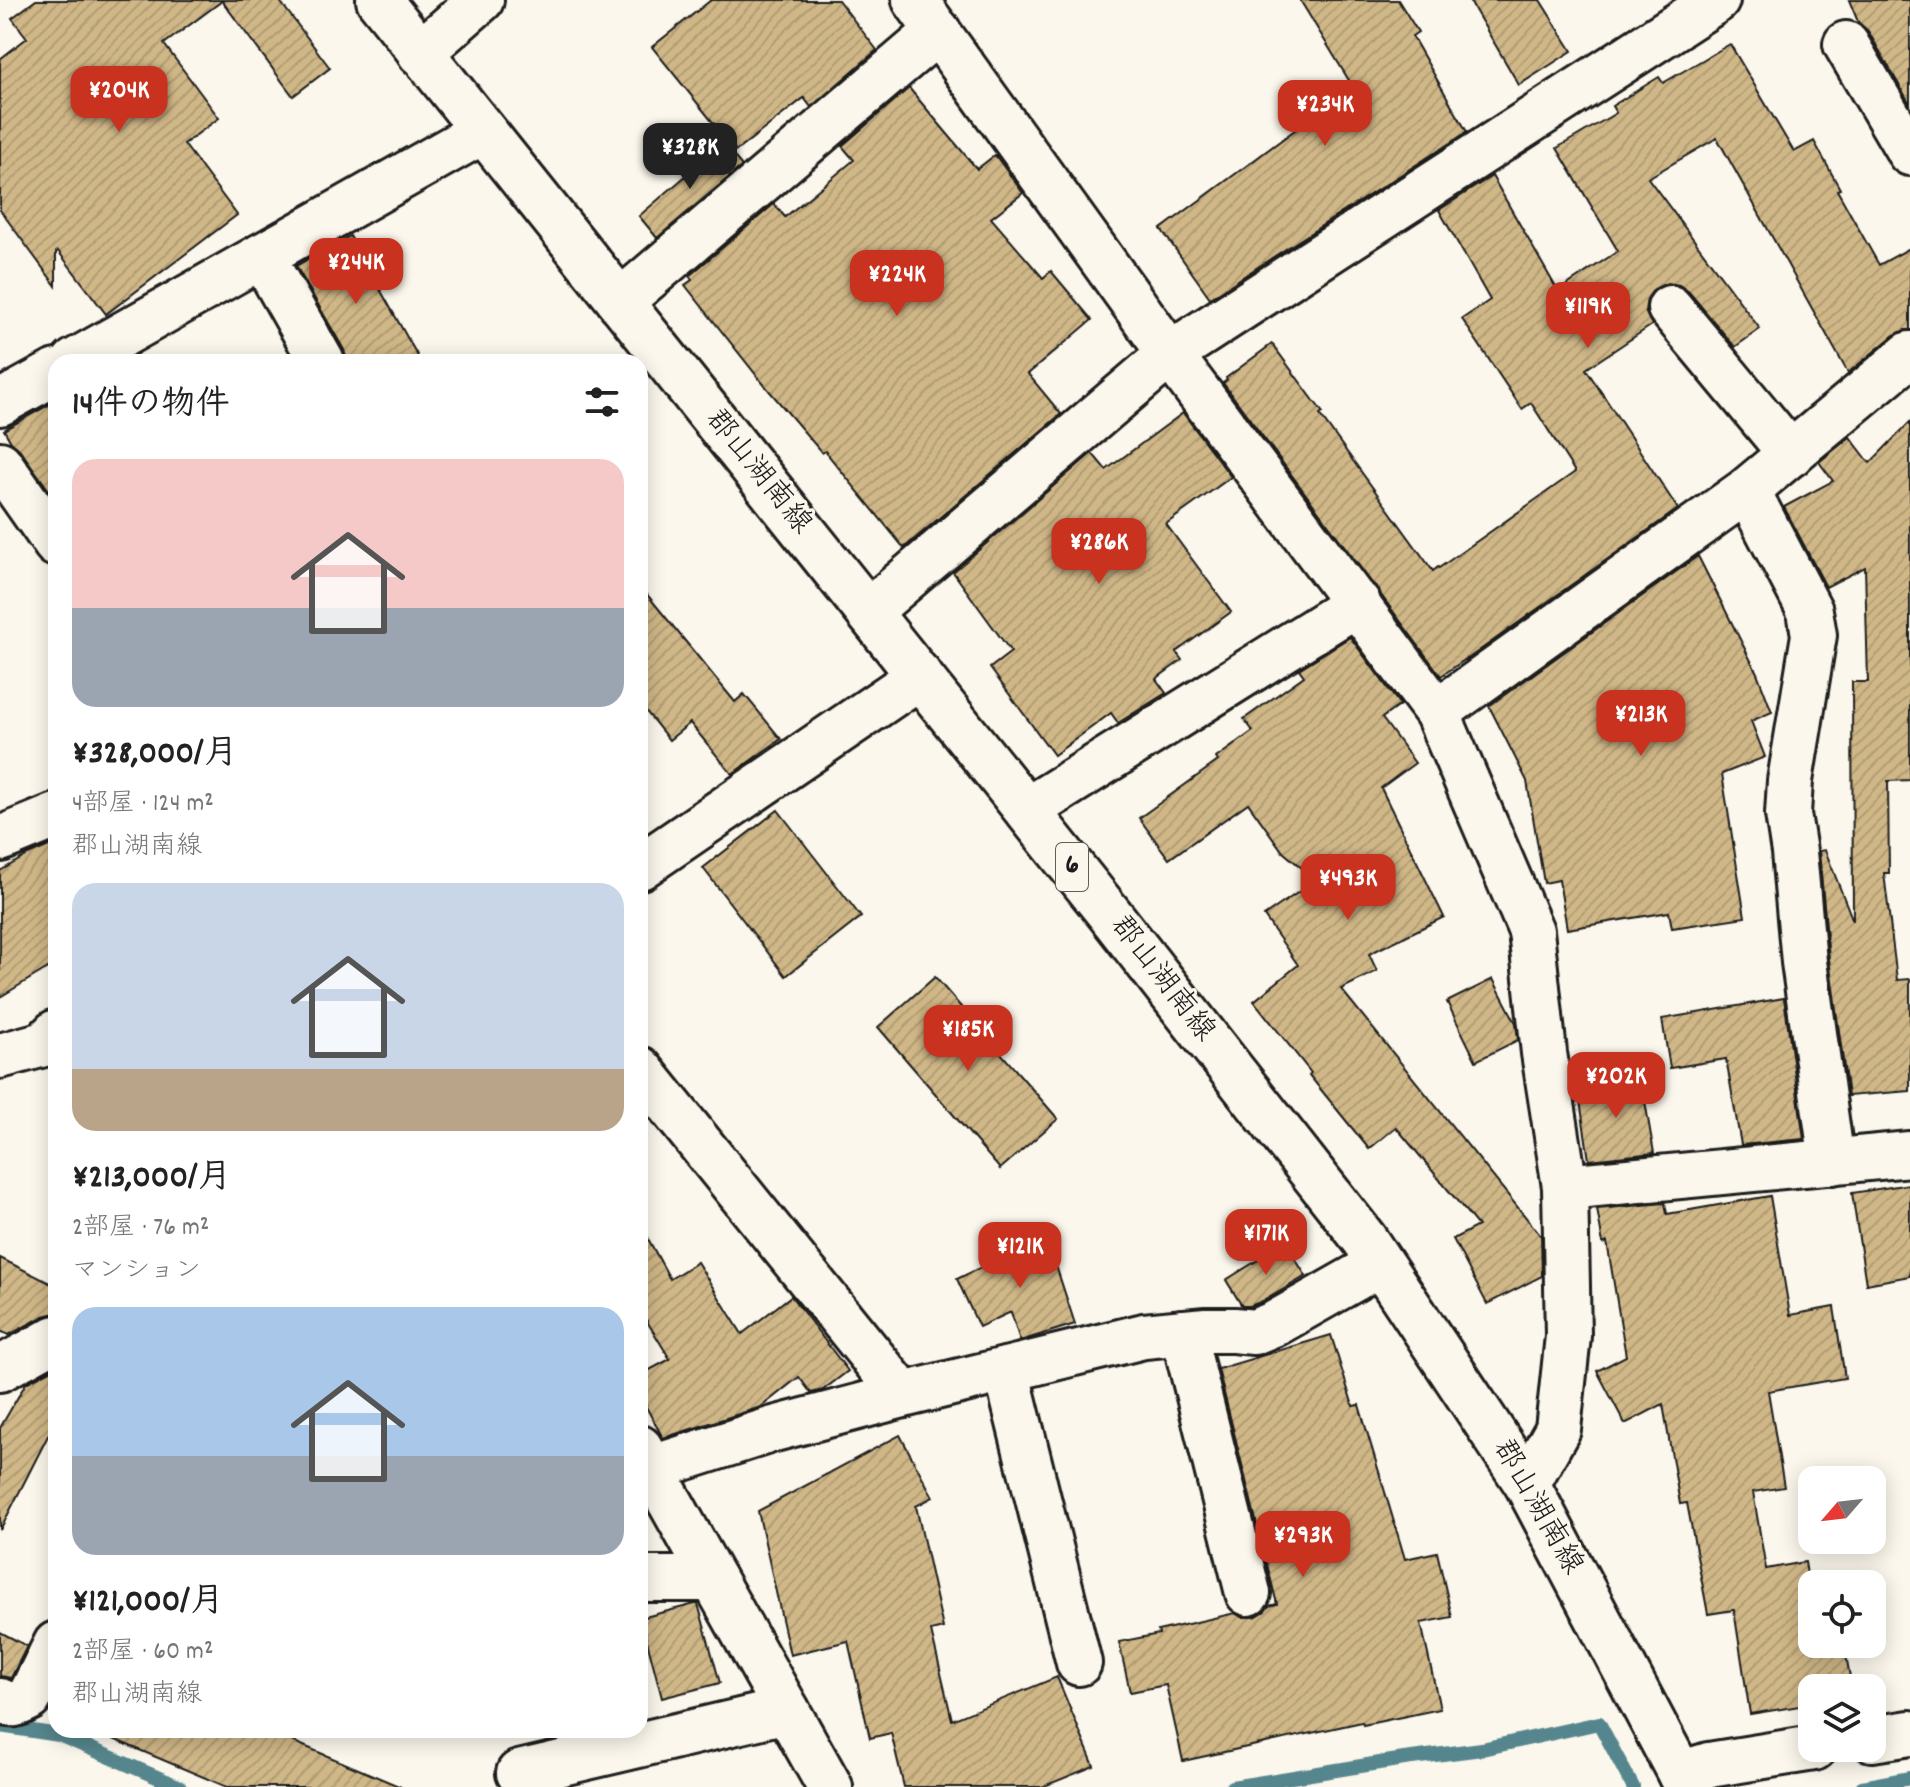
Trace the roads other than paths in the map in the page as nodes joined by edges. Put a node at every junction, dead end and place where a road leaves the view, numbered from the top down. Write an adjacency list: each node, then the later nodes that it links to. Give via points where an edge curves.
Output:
1 (379, 0): 6 (street, 郡山湖南線 / 6)
2 (481, 0): 6 (street)
3 (1717, 0): 14 (street)
4 (926, 15): 10 (street); 14 (street)
5 (1846, 44): 8 (street)
6 (420, 53): 7 (street, 郡山湖南線 / 6)
7 (483, 131): 9 (street); 10 (street, 郡山湖南線 / 6)
8 (1910, 153)
9 (262, 256): 12 (street); 13 (street)
10 (620, 302): 23 (street, 郡山湖南線 / 6)
11 (1670, 308): 18 (street)
12 (88, 354)
13 (317, 354)
14 (1170, 354): 22 (street); 23 (street)
15 (1910, 354): 18 (street)
16 (48, 376): 17 (street)
17 (0, 403)
18 (1791, 454): 20 (street)
19 (0, 464): 21 (street)
20 (1747, 490): 25 (street); 34 (street, via 1814,625 1788,814)
21 (48, 533)
22 (1358, 603): 25 (street); 26 (street)
23 (869, 611): 24 (street, 郡山湖南線 / 6)
24 (920, 676): 26 (street, 郡山湖南線 / 6); 29 (street)
25 (1437, 712): 35 (street, via 1531,931)
26 (1027, 810): 36 (street, 郡山湖南線 / 6)
27 (48, 819): 28 (street)
28 (0, 839)
29 (648, 862)
30 (48, 1040): 31 (street)
31 (0, 1056)
32 (648, 1079): 41 (street)
33 (1910, 1154): 34 (street)
34 (1832, 1162): 35 (street)
35 (1565, 1187): 44 (street, via 1568,1336 1558,1429)
36 (1380, 1264): 37 (street, via 1265,1329); 44 (street, 郡山湖南線 / 6)
37 (1183, 1332): 40 (street, via 1144,1336); 47 (street)
38 (48, 1342): 39 (street)
39 (2, 1365)
40 (1006, 1370): 41 (street); 49 (street)
41 (903, 1395): 42 (street, via 671,1462)
42 (648, 1459)
43 (648, 1463): 46 (street)
44 (1527, 1484): 56 (street, 郡山湖南線 / 6)
45 (648, 1579): 46 (street)
46 (713, 1579): 51 (street)
47 (1248, 1593)
48 (48, 1660): 50 (street, via 29,1698 10,1706)
49 (1079, 1663)
50 (0, 1701)
51 (787, 1710): 55 (street); 57 (street)
52 (1910, 1733): 53 (street)
53 (1886, 1737)
54 (1798, 1751): 56 (street, via 1709,1765)
55 (519, 1773)
56 (1684, 1781)
57 (830, 1787)

